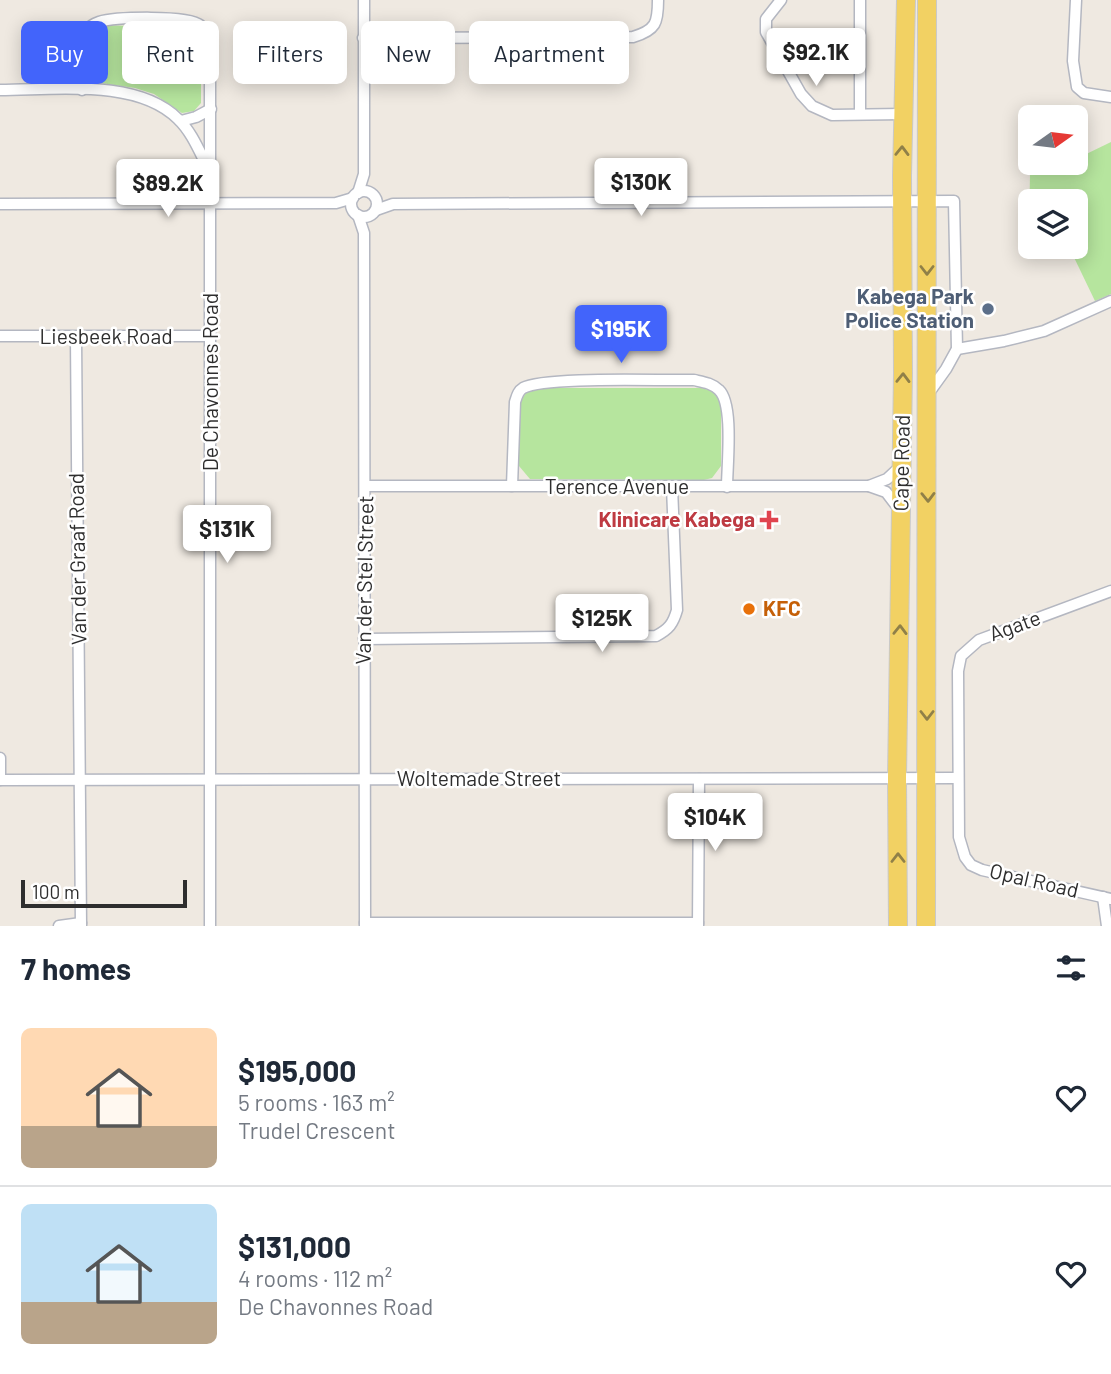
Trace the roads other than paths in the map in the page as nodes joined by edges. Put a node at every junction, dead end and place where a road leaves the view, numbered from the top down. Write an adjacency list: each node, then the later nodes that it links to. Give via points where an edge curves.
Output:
1 (364, 0): 8 (street)
2 (659, 0): 9 (street, via 655,24 633,37)
3 (780, 0): 15 (street, via 766,19 766,32 800,94 825,114)
4 (860, 0): 15 (street)
5 (906, 0): 16 (main road, Cape Road)
6 (927, 0): 22 (main road, Cape Road)
7 (1076, 0): 13 (street, via 1073,61 1077,87 1084,93)
8 (363, 21)
9 (455, 38)
10 (363, 84): 19 (street)
11 (0, 90): 12 (street, De Chavonnes Road)
12 (82, 90): 14 (street, via 82,41 92,25 120,20 188,20 202,26 209,41); 17 (street, De Chavonnes Road, via 143,97)
13 (1111, 97)
14 (211, 109): 17 (street); 18 (street)
15 (860, 114): 16 (street)
16 (903, 114): 21 (main road, Cape Road, one-way to 16)
17 (181, 121): 18 (street, De Chavonnes Road)
18 (210, 171): 24 (street, De Chavonnes Road)
19 (364, 174): 20 (street); 25 (street)
20 (373, 195): 25 (street); 26 (street); 27 (street)
21 (902, 201): 22 (street); 26 (street); 35 (main road, Cape Road, one-way to 21)
22 (928, 201): 33 (street, via 954,201); 34 (main road, Cape Road, one-way to 34)
23 (0, 204): 24 (street)
24 (211, 204): 25 (street); 31 (street, De Chavonnes Road)
25 (355, 204): 27 (street); 28 (street, Van der Stel Street)
26 (393, 204): 27 (street)
27 (373, 212): 28 (street, Van der Stel Street)
28 (364, 233): 36 (street, Van der Stel Street)
29 (1111, 301): 33 (street, via 1045,331)
30 (0, 336): 32 (street, Liesbeek Road)
31 (211, 336): 32 (street, Liesbeek Road); 45 (street, De Chavonnes Road)
32 (76, 338): 51 (street, Van der Graaf Road)
33 (957, 349): 34 (street)
34 (927, 397): 47 (main road, Cape Road, one-way to 47)
35 (901, 466): 38 (street, via 887,480); 41 (main road, Cape Road)
36 (366, 486): 37 (street, Terence Avenue); 43 (street, Van der Stel Street)
37 (512, 486): 39 (street, Terence Avenue); 40 (street, via 514,402 523,388 550,382 694,380 709,383 724,396)
38 (869, 486): 40 (street, Terence Avenue); 41 (street, via 886,492)
39 (672, 487): 40 (street, Terence Avenue); 43 (street, via 677,610 673,623 656,636)
40 (727, 487)
41 (901, 512): 46 (main road, Cape Road, one-way to 41)
42 (1111, 591): 48 (street, Agate, via 986,636 965,650 958,671)
43 (364, 639): 52 (street, Van der Stel Street)
44 (0, 758): 50 (street)
45 (211, 778): 51 (street, Woltemade Street); 52 (street, Woltemade Street); 58 (street, De Chavonnes Road)
46 (897, 778): 47 (street, Woltemade Street); 49 (street, Woltemade Street); 59 (main road, Cape Road, one-way to 46)
47 (927, 778): 48 (street, Woltemade Street); 60 (main road, Cape Road)
48 (958, 778): 53 (street, Opal Road, via 959,837 971,865)
49 (699, 779): 52 (street, Woltemade Street); 55 (street)
50 (0, 780): 51 (street, Woltemade Street)
51 (80, 780): 56 (street, Van der Graaf Road)
52 (364, 780): 54 (street, Van der Stel Street)
53 (1107, 898): 61 (street, Opal Road)
54 (365, 924): 55 (street)
55 (698, 924)
56 (81, 925): 57 (street)
57 (59, 926)
58 (210, 926)
59 (898, 926)
60 (926, 926)
61 (1107, 926)

